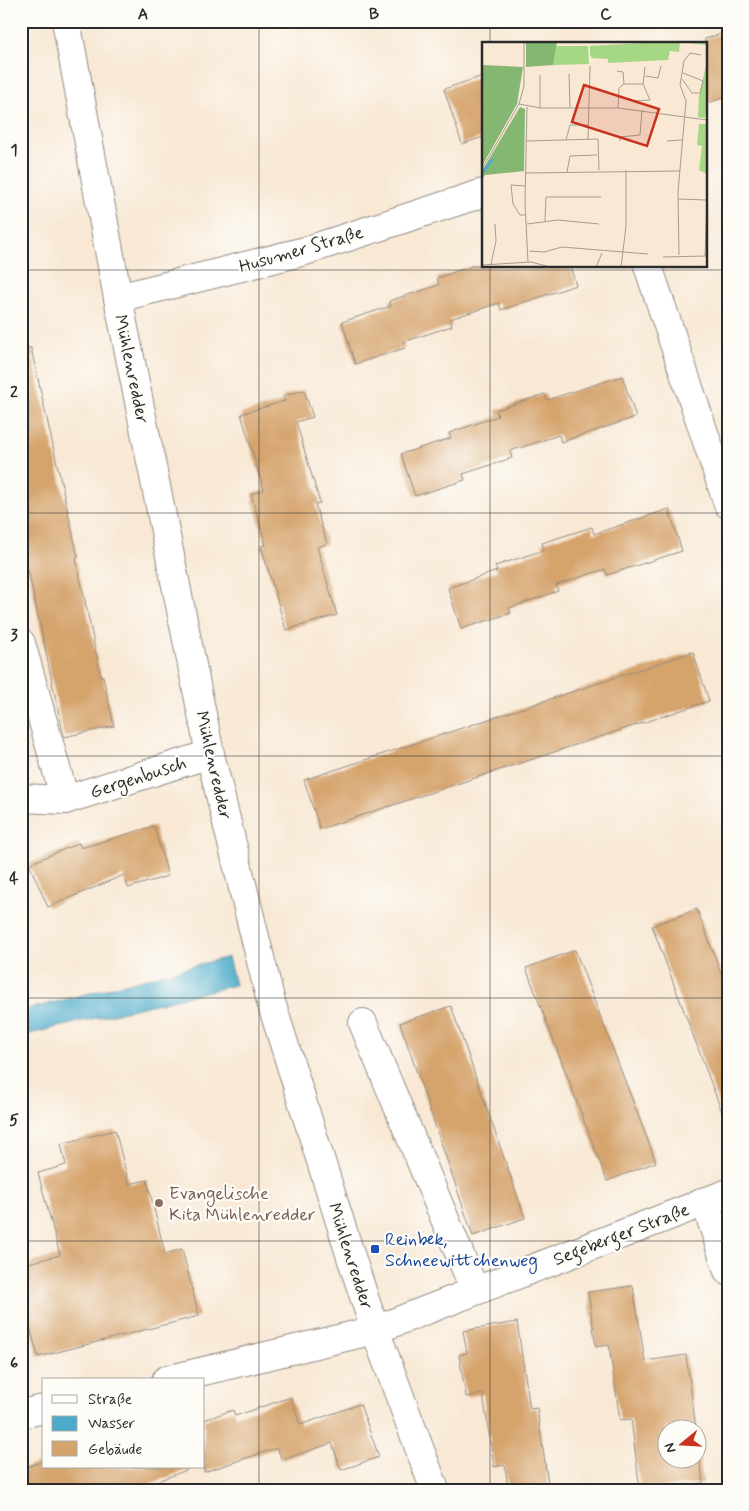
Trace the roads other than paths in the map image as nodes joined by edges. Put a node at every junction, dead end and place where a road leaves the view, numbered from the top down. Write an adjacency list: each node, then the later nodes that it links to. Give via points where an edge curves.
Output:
1 (66, 21): 4 (street, Mühlenredder)
2 (482, 193): 4 (street, Husumer Straße, via 306,251)
3 (649, 268): 5 (street)
4 (118, 298): 7 (street, Mühlenredder)
5 (728, 504)
6 (21, 643): 9 (street, Gergenbusch)
7 (210, 754): 9 (street, Gergenbusch); 14 (street, Mühlenredder, via 271,1002)
8 (21, 798): 9 (street, Gergenbusch)
9 (65, 800)
10 (363, 1023): 13 (street)
11 (716, 1197): 12 (street); 13 (street, Segeberger Straße)
12 (728, 1271)
13 (475, 1291): 14 (street, Segeberger Straße)
14 (375, 1330): 15 (street, Segeberger Straße); 18 (street, Mühlenredder)
15 (174, 1378)
16 (42, 1409): 17 (street)
17 (21, 1414)
18 (436, 1490)

